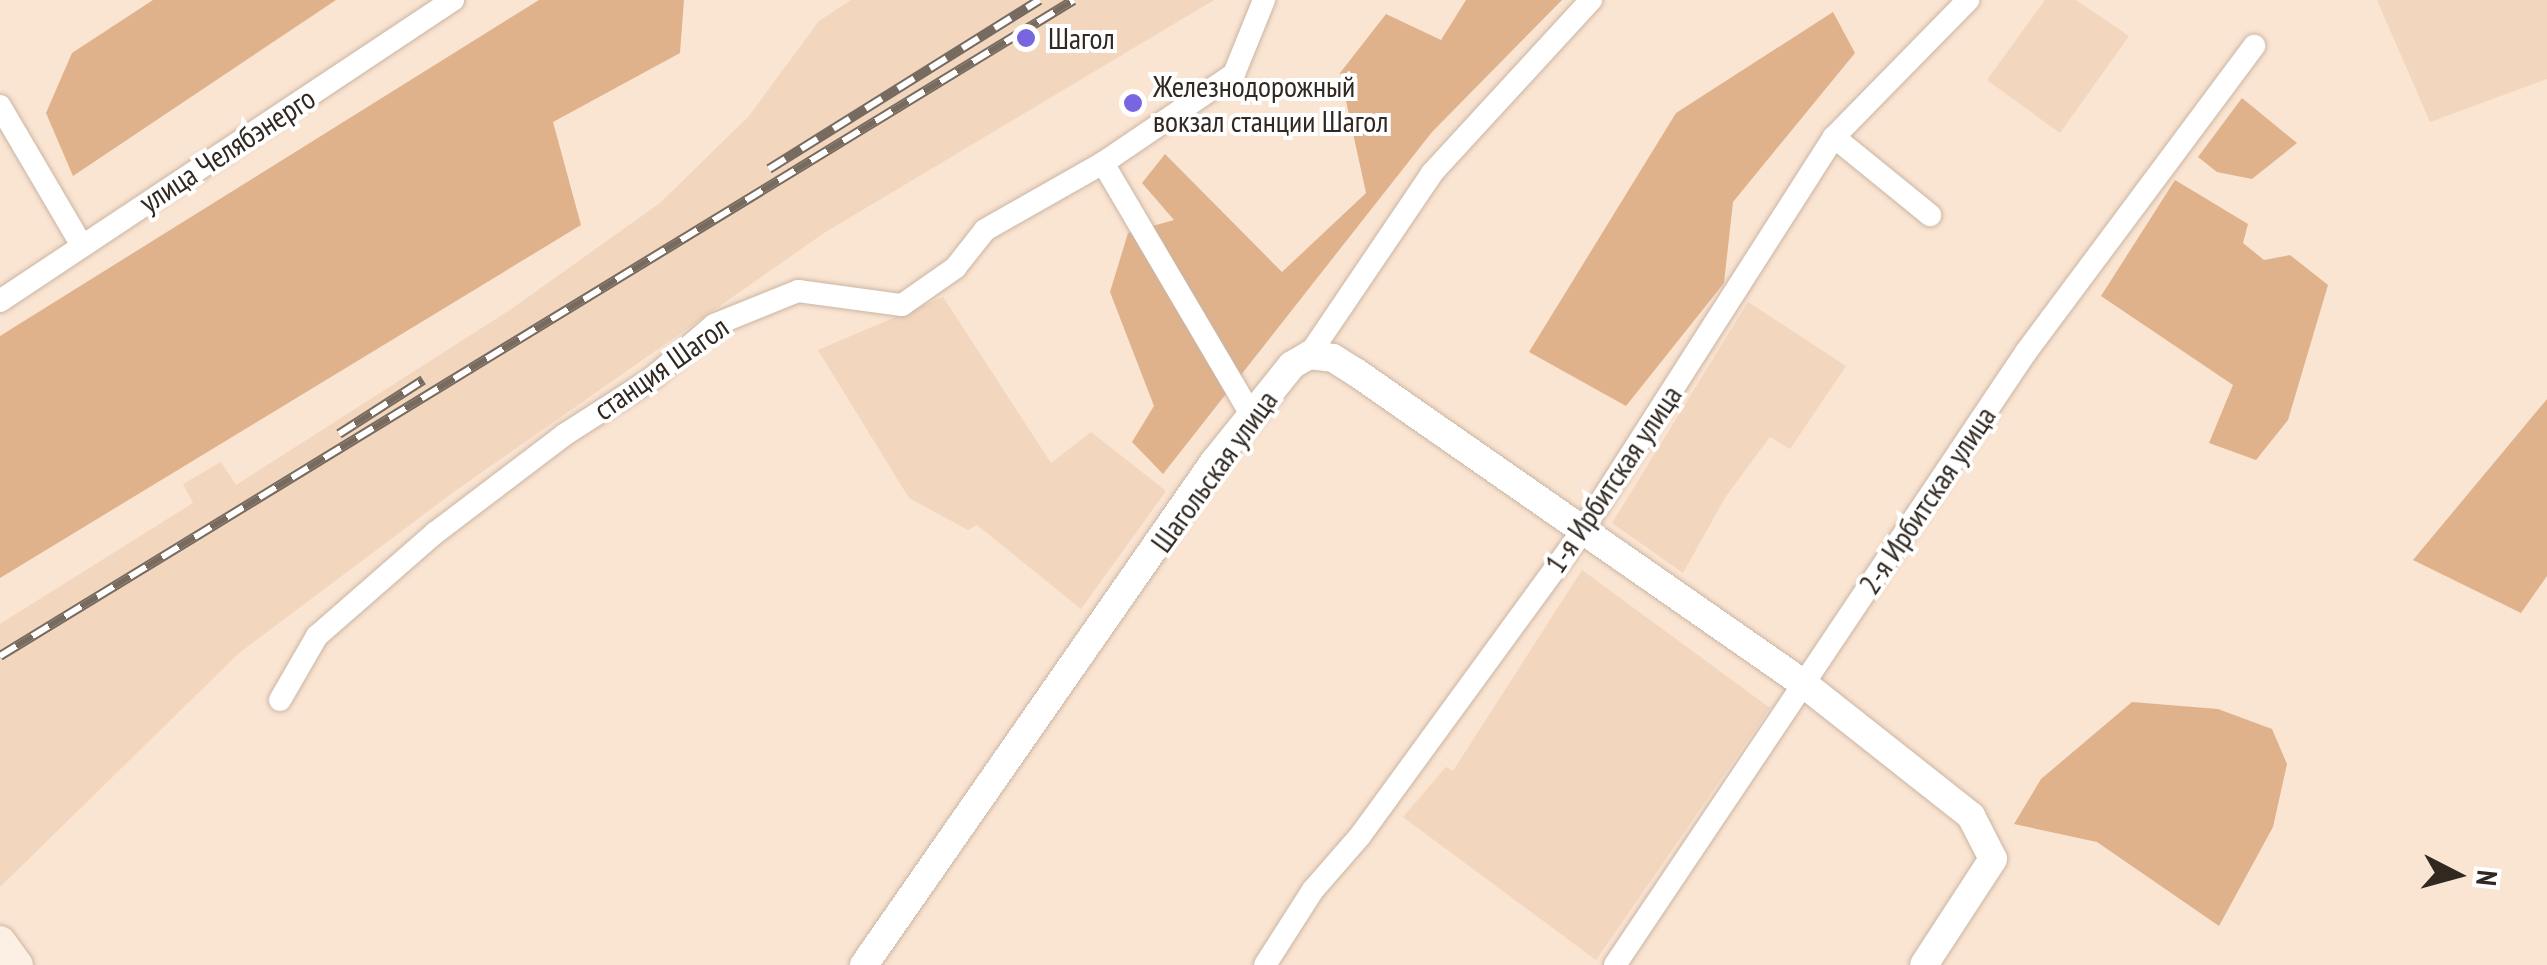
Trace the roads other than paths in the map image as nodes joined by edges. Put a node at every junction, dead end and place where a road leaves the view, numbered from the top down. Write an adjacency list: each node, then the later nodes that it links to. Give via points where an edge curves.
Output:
1 (453, 0): 10 (street, улица Челябэнерго)
2 (1264, 0): 8 (street, станция Шагол, via 1234,74)
3 (1590, 0): 12 (street, Шагольская улица, via 1432,173)
4 (1968, 0): 7 (street, 1-я Ирбитская улица)
5 (2254, 46): 15 (street, 2-я Ирбитская улица, via 2026,352)
6 (0, 106): 10 (street)
7 (1834, 137): 9 (street); 14 (street, 1-я Ирбитская улица)
8 (1102, 163): 13 (street); 16 (street, станция Шагол, via 985,230 955,268 902,305 798,291 714,324 650,380 564,435 435,534 317,636)
9 (1930, 215)
10 (81, 244): 11 (street, улица Челябэнерго)
11 (0, 300)
12 (1309, 354): 13 (street, Шагольская улица, via 1292,365); 14 (street, via 1356,372)
13 (1252, 416): 17 (street, Шагольская улица)
14 (1580, 534): 15 (street); 18 (street, 1-я Ирбитская улица, via 1360,836 1313,890)
15 (1804, 684): 19 (street, 2-я Ирбитская улица); 20 (street, via 1972,816 1993,859)
16 (280, 700)
17 (864, 965)
18 (1265, 965)
19 (1615, 965)
20 (1924, 965)

